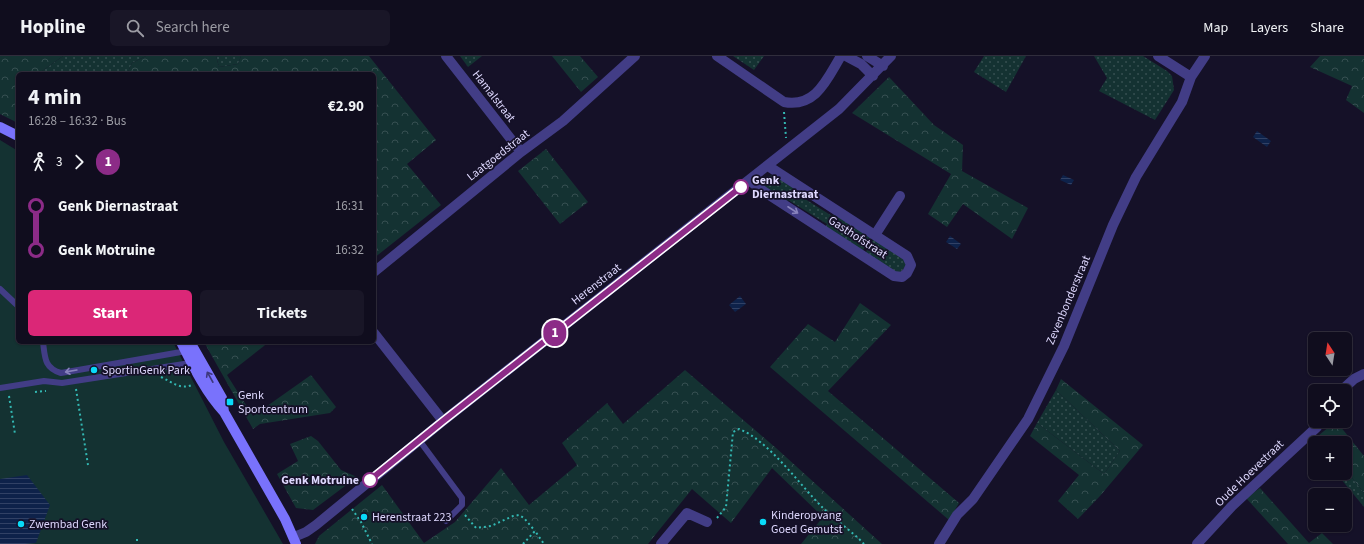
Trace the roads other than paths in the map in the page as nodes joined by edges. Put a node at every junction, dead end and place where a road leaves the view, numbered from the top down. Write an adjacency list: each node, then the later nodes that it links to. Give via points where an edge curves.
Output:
1 (446, 56): 15 (street, Hamalstraat)
2 (635, 56): 15 (street, Laatgoedstraat, via 563,121)
3 (717, 56): 4 (street, via 784,102 795,104 815,95)
4 (841, 56)
5 (846, 56): 11 (street, via 861,64)
6 (867, 56): 10 (street)
7 (892, 56): 10 (street, Herenstraat)
8 (1158, 56): 12 (street)
9 (1206, 56): 12 (street, Zevenbonderstraat)
10 (883, 66): 11 (street, Herenstraat)
11 (873, 76): 16 (street, Herenstraat, via 840,109)
12 (1191, 77): 37 (street, Zevenbonderstraat, via 1182,102 1136,177 1113,225 1064,346 1028,419)
13 (0, 127): 14 (street)
14 (16, 135)
15 (521, 152): 20 (street, Laatgoedstraat)
16 (768, 166): 17 (street, Herenstraat); 19 (street, Gasthofstraat)
17 (749, 180): 19 (street, Gasthofstraat, one-way to 19, via 894,276 902,277 911,265 907,256); 30 (street, Herenstraat)
18 (900, 196): 19 (street, Gasthofstraat)
19 (875, 235)
20 (376, 270)
21 (0, 288): 22 (lane)
22 (16, 304)
23 (376, 336): 30 (street)
24 (42, 344): 25 (lane, one-way to 24, via 164,355 61,373 54,371 47,363)
25 (187, 345): 26 (street)
26 (195, 360): 29 (lane, via 62,383 44,381); 35 (street, via 222,398 224,412)
27 (1364, 374): 28 (street)
28 (1349, 384)
29 (0, 388)
30 (443, 421): 32 (street, Herenstraat)
31 (1316, 428): 38 (street, Oude Hoevestraat, via 1232,506)
32 (419, 440): 33 (lane, via 462,498 462,505); 35 (street, Herenstraat)
33 (446, 521)
34 (707, 522): 36 (street, via 687,513)
35 (295, 541)
36 (661, 544)
37 (939, 544)
38 (1197, 544)

